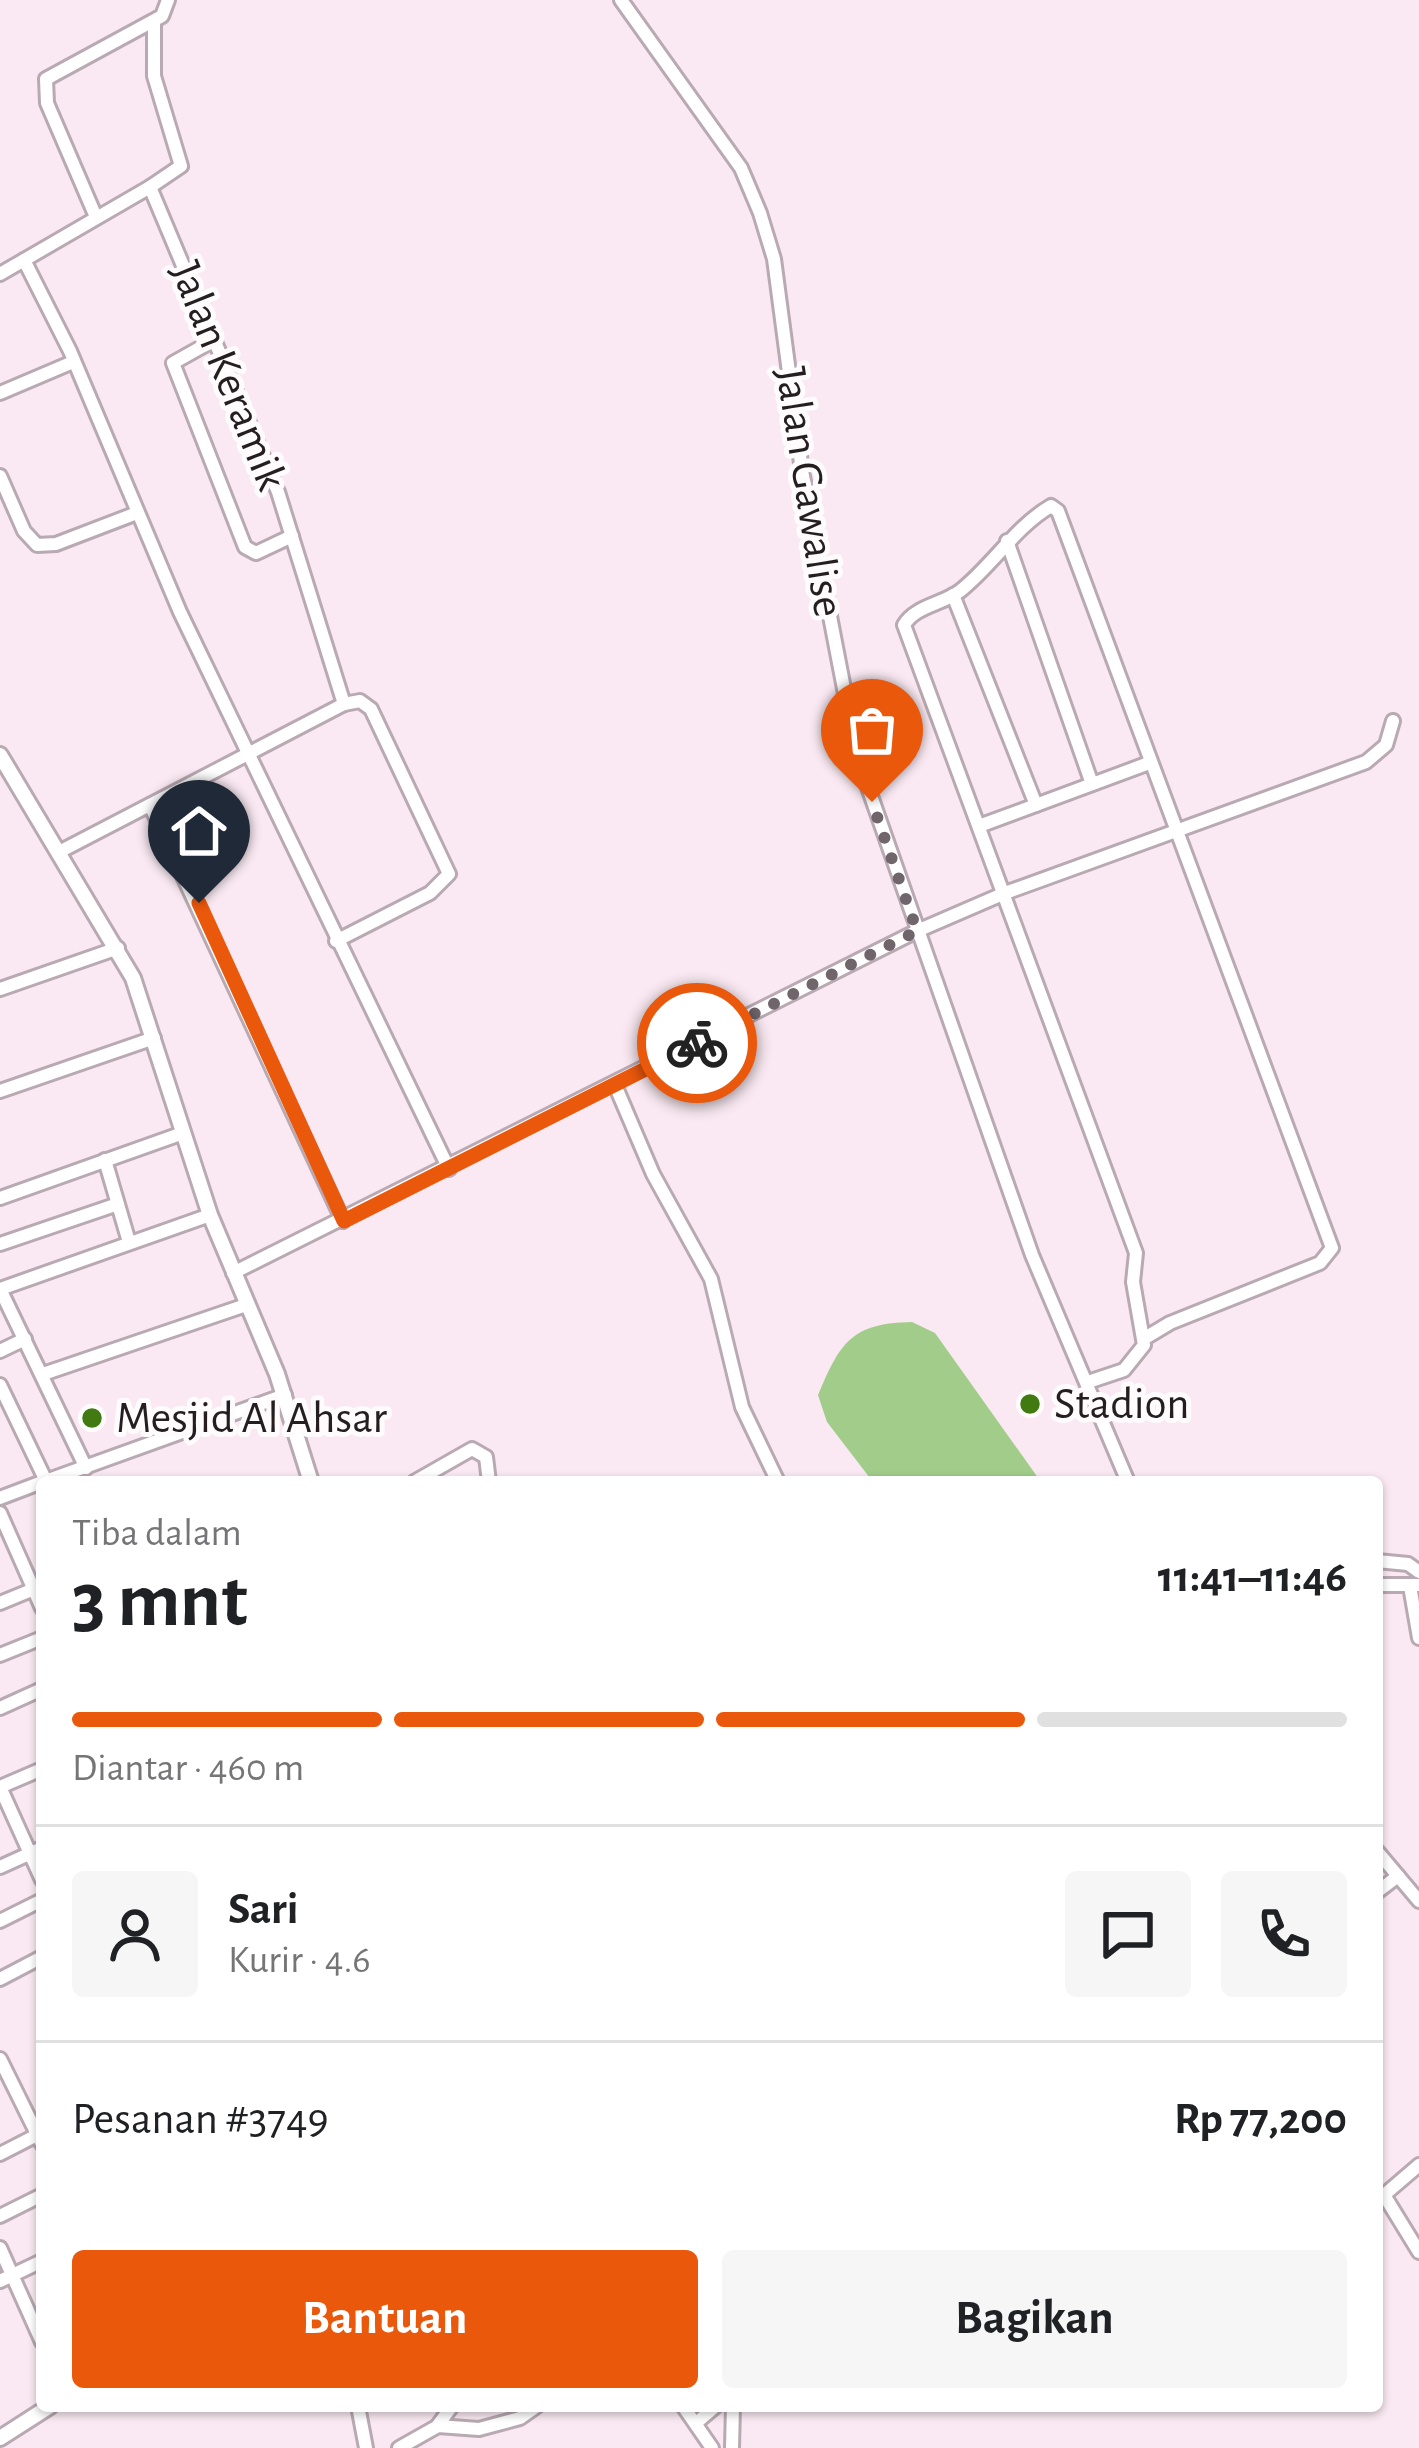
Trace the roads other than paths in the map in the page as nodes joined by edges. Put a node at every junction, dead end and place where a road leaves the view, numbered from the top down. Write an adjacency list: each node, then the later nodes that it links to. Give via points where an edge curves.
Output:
1 (168, 0): 3 (street)
2 (621, 0): 28 (street, Jalan Gawalise, via 741,168 775,259 802,471 846,714)
3 (154, 21): 4 (street, via 154,76 181,166); 5 (street, via 55,71 44,86)
4 (150, 188): 5 (street); 8 (street, Jalan Keramik)
5 (96, 218): 6 (street)
6 (24, 260): 7 (street); 9 (street)
7 (0, 274)
8 (214, 340): 13 (street, Jalan Keramik); 13 (street, via 173,363 245,547 256,553)
9 (74, 362): 10 (street); 12 (street)
10 (0, 393)
11 (0, 476): 12 (street, via 38,545)
12 (137, 513): 18 (street)
13 (292, 536): 16 (street, Jalan Keramik)
14 (1007, 541): 15 (street); 20 (street, via 1048,507 1058,511); 21 (street)
15 (953, 595): 23 (street); 24 (street, via 904,625)
16 (344, 704): 18 (street); 29 (street, via 370,709 449,874 430,893)
17 (1393, 721): 25 (street, via 1386,745 1366,761)
18 (248, 753): 22 (street); 29 (street)
19 (0, 755): 26 (street)
20 (1149, 763): 21 (street); 25 (street)
21 (1092, 784): 23 (street)
22 (149, 805): 26 (street); 42 (street)
23 (1036, 805): 24 (street)
24 (979, 826): 27 (street)
25 (1175, 834): 27 (street); 48 (street, via 1332,1252)
26 (59, 852): 30 (street)
27 (1004, 892): 28 (street); 48 (street, via 1133,1243)
28 (917, 931): 33 (street); 52 (street, Jalan Gawalise, via 1032,1255)
29 (337, 941): 37 (street)
30 (118, 948): 31 (street); 32 (street)
31 (0, 989)
32 (154, 1038): 34 (street); 35 (street)
33 (615, 1085): 37 (street); 61 (street, via 711,1279 742,1407)
34 (0, 1091)
35 (183, 1133): 36 (street); 41 (street)
36 (105, 1160): 39 (street); 40 (street)
37 (449, 1169): 42 (street)
38 (0, 1180): 39 (street)
39 (3, 1197)
40 (115, 1205): 43 (street); 44 (street)
41 (210, 1215): 43 (street); 45 (street)
42 (344, 1221): 45 (street)
43 (128, 1242): 46 (street)
44 (0, 1244)
45 (233, 1273): 47 (street)
46 (0, 1289): 49 (street)
47 (246, 1305): 51 (street); 54 (street)
48 (1145, 1338): 52 (street, via 1130,1366)
49 (25, 1339): 50 (street); 51 (street)
50 (0, 1351)
51 (43, 1374): 55 (street)
52 (1088, 1382): 62 (street, Jalan Gawalise)
53 (0, 1385): 56 (street)
54 (284, 1395): 55 (street); 58 (street)
55 (86, 1468): 57 (street)
56 (41, 1476)
57 (62, 1476)
58 (309, 1476)
59 (425, 1476): 60 (street, via 472,1449 486,1457)
60 (488, 1476)
61 (775, 1476)
62 (1126, 1476)
63 (36, 1485): 64 (street)
64 (0, 1498)
65 (0, 1513): 66 (street)
66 (15, 1548): 67 (street); 72 (street)
67 (0, 1554)
68 (1383, 1562): 69 (street)
69 (1419, 1571)
70 (1383, 1585): 71 (street)
71 (1415, 1586): 75 (street)
72 (34, 1589): 73 (street); 74 (street)
73 (36, 1594)
74 (0, 1603)
75 (1419, 1638)
76 (36, 1640): 77 (street)
77 (0, 1655)
78 (36, 1692): 79 (street)
79 (0, 1708)
80 (36, 1772): 81 (street)
81 (0, 1787): 82 (street)
82 (36, 1850): 84 (street)
83 (1383, 1858): 85 (street)
84 (0, 1867)
85 (1398, 1876): 86 (street); 87 (street)
86 (1383, 1887)
87 (1419, 1901)
88 (36, 1903): 89 (street)
89 (0, 1921)
90 (36, 1960): 91 (street)
91 (0, 1979)
92 (0, 2059): 93 (street)
93 (14, 2082): 94 (street); 95 (street)
94 (0, 2091)
95 (36, 2130)
96 (36, 2140): 97 (street)
97 (0, 2154)
98 (1419, 2165): 99 (street)
99 (1383, 2195)
100 (36, 2198): 102 (street)
101 (1383, 2202): 104 (street)
102 (0, 2216)
103 (0, 2248): 106 (street)
104 (1419, 2252)
105 (36, 2264): 106 (street)
106 (7, 2277): 107 (street)
107 (36, 2331)
108 (41, 2412): 117 (street)
109 (359, 2412): 118 (street)
110 (448, 2412): 116 (street)
111 (528, 2412): 116 (street, via 479,2429)
112 (688, 2412): 115 (street)
113 (709, 2412): 115 (street)
114 (733, 2412): 121 (street)
115 (696, 2423): 120 (street)
116 (438, 2426): 119 (street)
117 (0, 2438)
118 (366, 2448)
119 (399, 2448)
120 (712, 2448)
121 (732, 2448)

